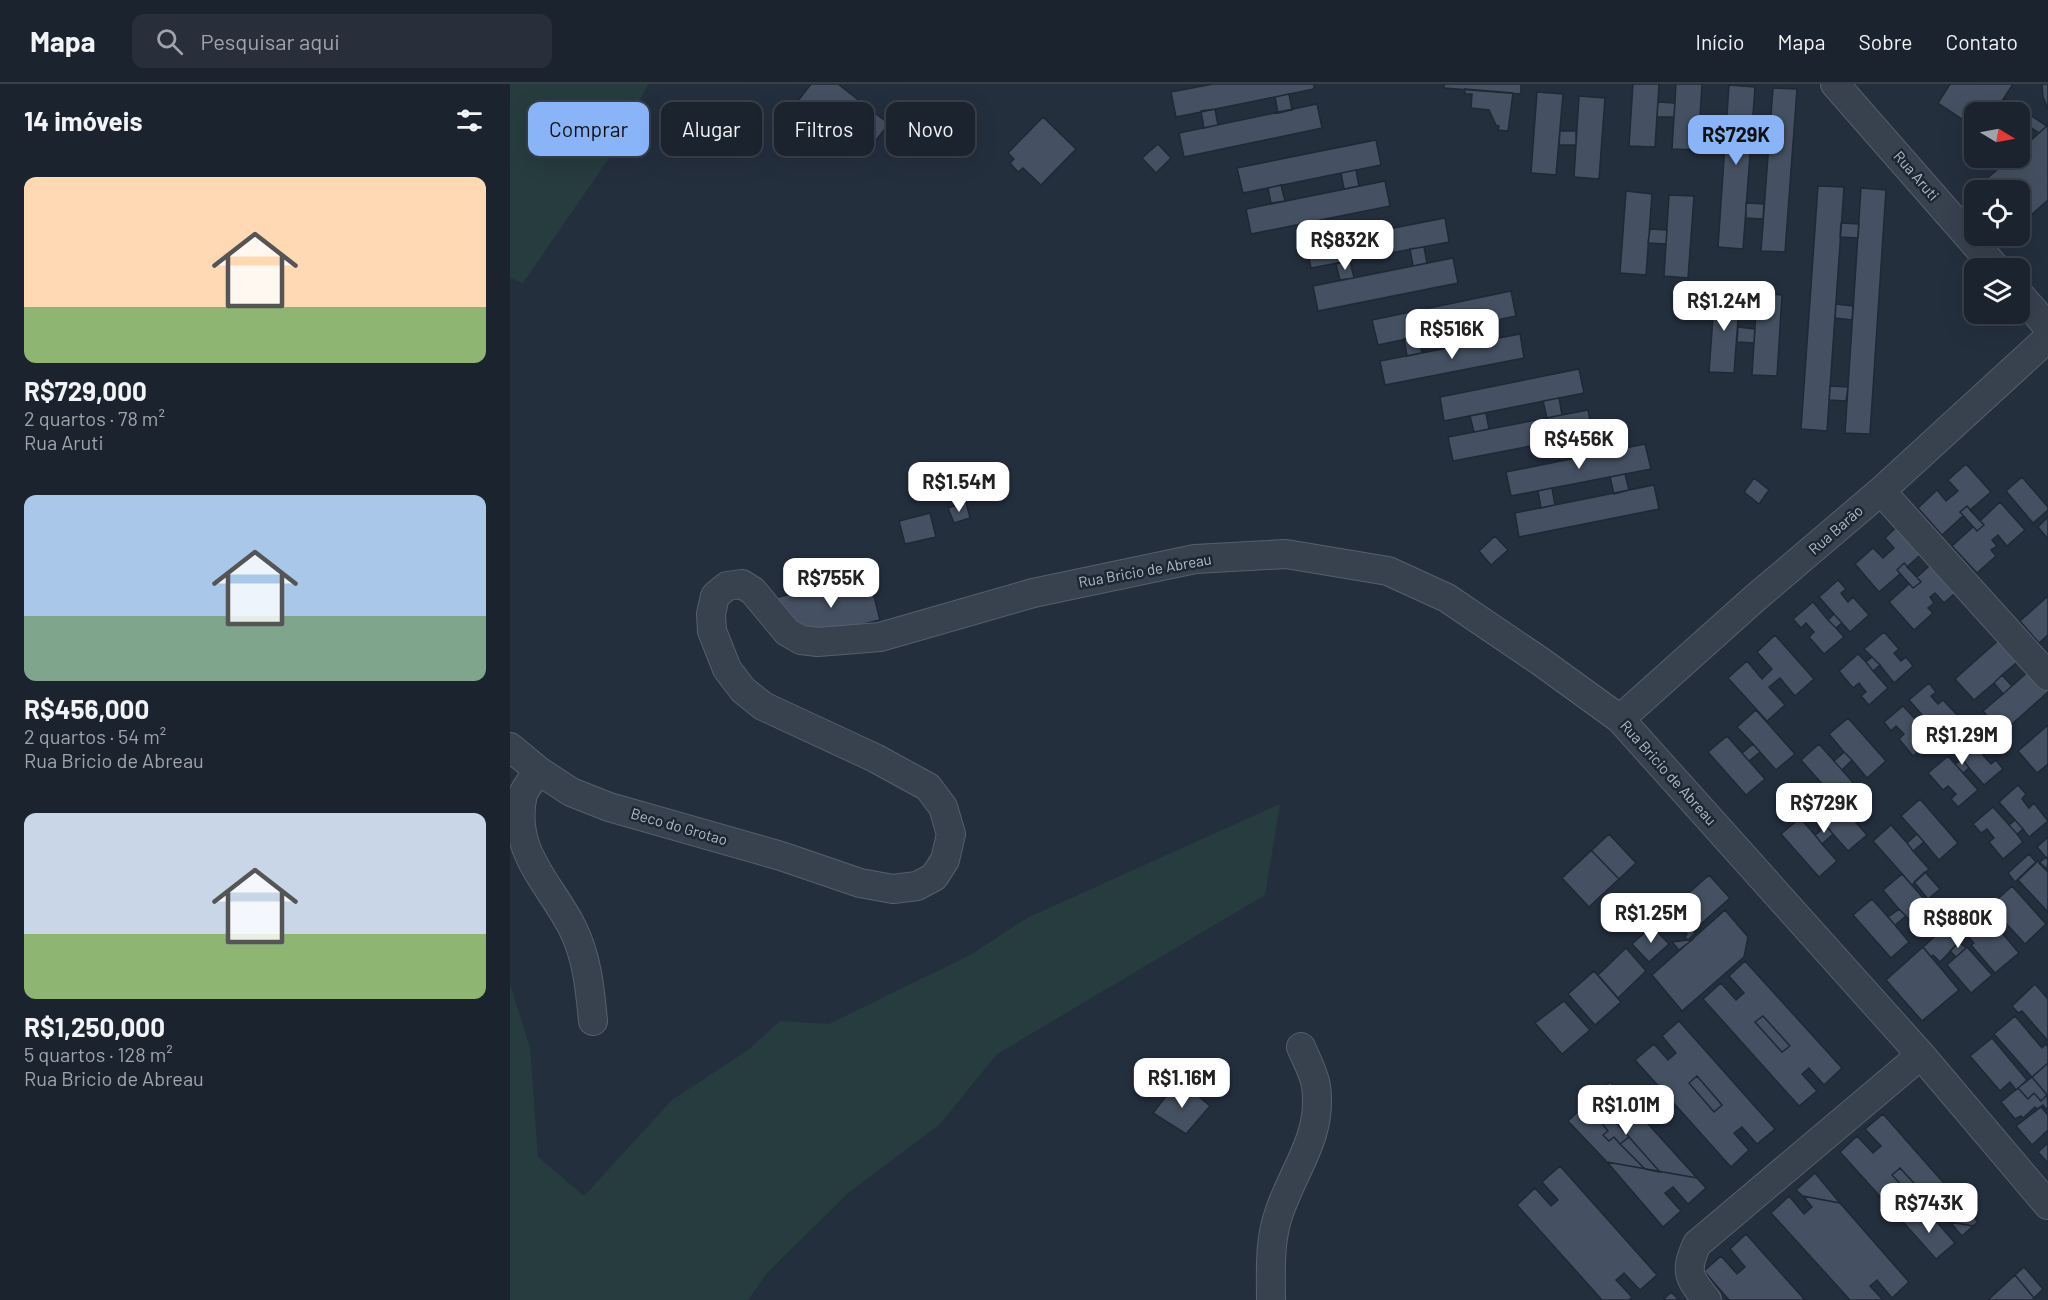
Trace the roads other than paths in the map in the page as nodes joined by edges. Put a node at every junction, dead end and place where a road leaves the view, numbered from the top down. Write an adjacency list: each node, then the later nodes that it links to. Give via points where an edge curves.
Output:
1 (1835, 84): 2 (street, Rua Aruti)
2 (1987, 258)
3 (2030, 307): 4 (street)
4 (2048, 327)
5 (2048, 338): 6 (street, Rua Barão)
6 (1881, 491): 7 (street); 8 (street, Rua Barão)
7 (2048, 676)
8 (1620, 719): 11 (street, Rua Bricio de Abreau, via 1447,598 1388,571 1286,554 1195,559 1033,593 880,637 835,641 801,640 787,632 753,591 742,584 727,586 715,596 712,630 727,669 743,690 763,706 927,787 943,807 951,834 945,860 934,877 917,886 893,889); 14 (street, Rua Bricio de Abreau)
9 (510, 747): 10 (street, Beco do Grotao)
10 (538, 771): 11 (street, Beco do Grotao, via 571,792 609,807); 12 (street, via 523,793 514,817 514,832 525,862 572,927 582,951)
11 (860, 883)
12 (593, 1021)
13 (1301, 1047): 16 (street, via 1316,1083 1318,1117 1279,1213 1270,1248)
14 (1921, 1055): 15 (street, Rua Bricio de Abreau); 17 (street, via 1697,1244 1689,1260 1691,1280)
15 (2048, 1205)
16 (1271, 1300)
17 (1707, 1300)

